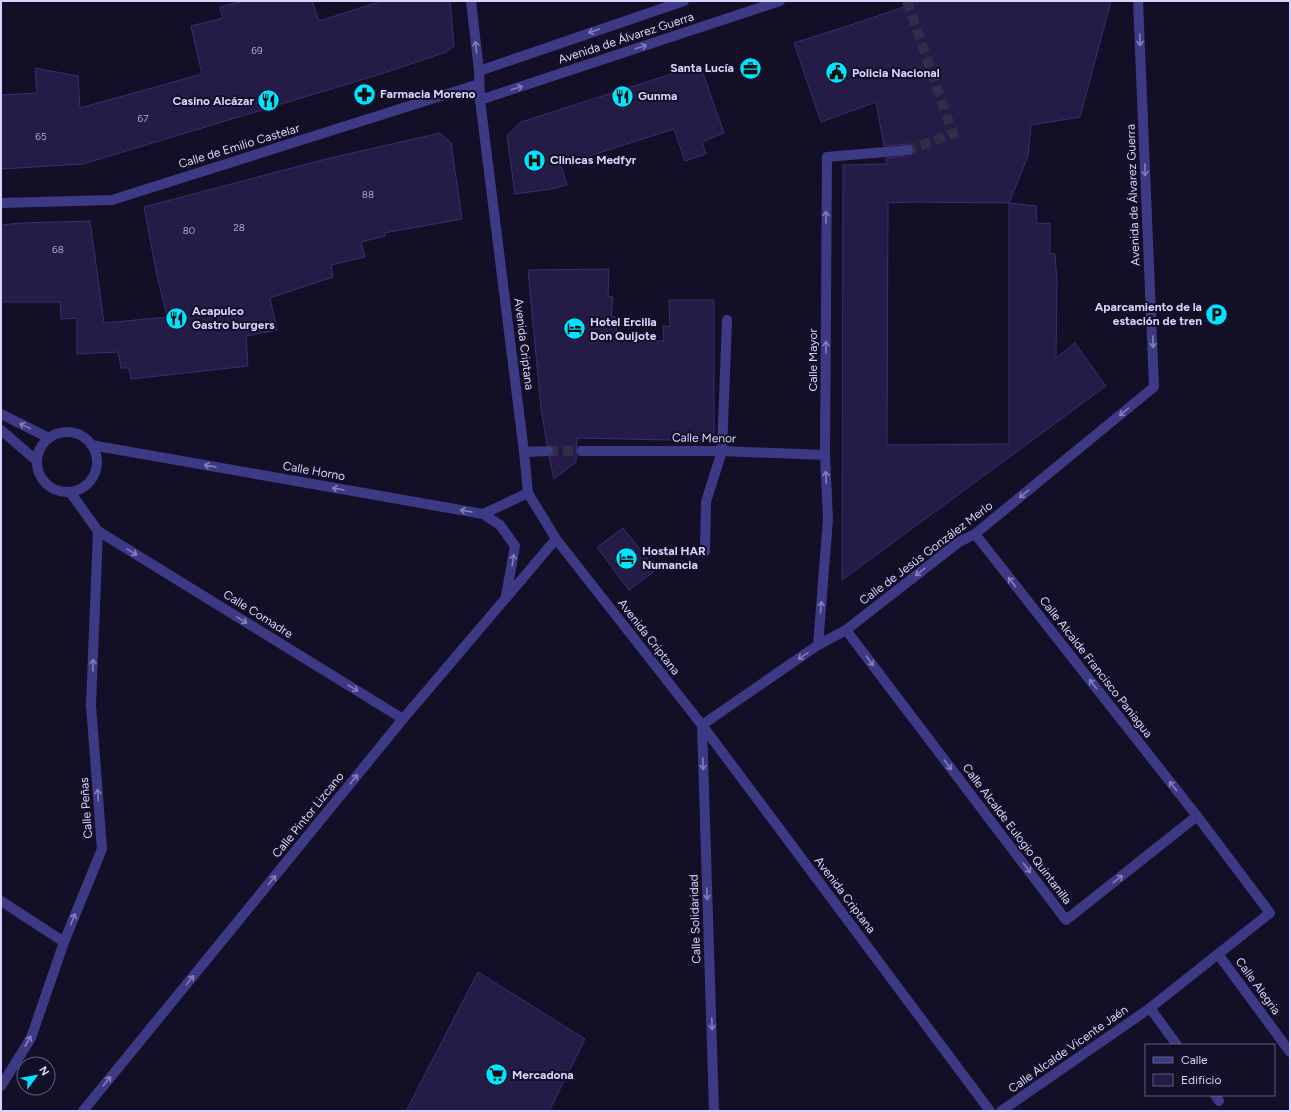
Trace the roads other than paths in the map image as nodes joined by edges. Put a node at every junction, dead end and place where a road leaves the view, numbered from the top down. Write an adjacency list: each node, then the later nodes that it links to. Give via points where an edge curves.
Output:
1 (471, 1): 5 (street, Avenida Criptana, one-way to 1)
2 (684, 1): 5 (street, Avenida de Álvarez Guerra, one-way to 5)
3 (780, 1): 7 (street, Avenida de Álvarez Guerra, one-way to 3)
4 (1138, 1): 11 (street, Avenida de Álvarez Guerra, one-way to 11)
5 (479, 71): 6 (street, Avenida Criptana)
6 (480, 84): 7 (street, Avenida Criptana); 9 (street, Calle de Emilio Castelar, via 112,200)
7 (480, 100): 19 (street, Avenida Criptana)
8 (908, 150): 20 (street, Calle Mayor, one-way to 8, via 827,157)
9 (1, 203)
10 (727, 320): 18 (street)
11 (1154, 387): 26 (street, Calle de Jesús González Merlo, one-way to 26)
12 (1, 414): 14 (street, one-way to 12)
13 (1, 430): 21 (street)
14 (49, 438): 15 (street, via 66,432 84,438); 21 (street, via 42,444)
15 (91, 445): 22 (street, via 95,454 94,474 80,489); 24 (street, Calle Horno, one-way to 15)
16 (548, 450): 19 (street)
17 (582, 450): 18 (street, Calle Menor)
18 (722, 451): 20 (street, Calle Menor); 28 (street, via 706,502)
19 (524, 452): 23 (street, Avenida Criptana)
20 (825, 455): 31 (street, Calle Mayor, one-way to 20, via 828,519)
21 (37, 461): 22 (street, via 38,471 43,480 51,487)
22 (70, 492): 25 (street)
23 (528, 493): 24 (street); 27 (street, Avenida Criptana)
24 (483, 514): 29 (street, one-way to 24, via 515,546 500,525)
25 (98, 531): 32 (street, Calle Comadre, one-way to 32); 36 (street, Calle Peñas, one-way to 25, via 102,849 91,705)
26 (975, 534): 30 (street, Calle de Jesús González Merlo, one-way to 30, via 959,542); 34 (street, Calle Alcalde Francisco Paniagua, one-way to 26)
27 (556, 538): 29 (street, Calle Pintor Lizcano); 33 (street, Avenida Criptana)
28 (705, 552)
29 (506, 598): 32 (street, Calle Pintor Lizcano)
30 (846, 630): 31 (street, Calle de Jesús González Merlo); 34 (street, Calle Alcalde Eulogio Quintanilla, one-way to 34, via 1066,920)
31 (818, 645): 33 (street, Calle de Jesús González Merlo, one-way to 33)
32 (403, 719): 42 (street, Calle Pintor Lizcano, one-way to 32)
33 (702, 725): 43 (street, Calle Solidaridad, one-way to 43); 44 (street, Avenida Criptana)
34 (1197, 816): 37 (street, Calle Alcalde Vicente Jaén, via 1270,913)
35 (1, 901): 36 (street)
36 (64, 942): 41 (street, Calle Peñas, one-way to 36, via 31,1038)
37 (1218, 954): 38 (street, Calle Alcalde Vicente Jaén); 40 (street, Calle Alegria)
38 (1150, 1008): 39 (street); 45 (street, Calle Alcalde Vicente Jaén)
39 (1176, 1044)
40 (1290, 1052)
41 (1, 1086)
42 (83, 1111)
43 (714, 1111)
44 (990, 1111)
45 (1001, 1111)

